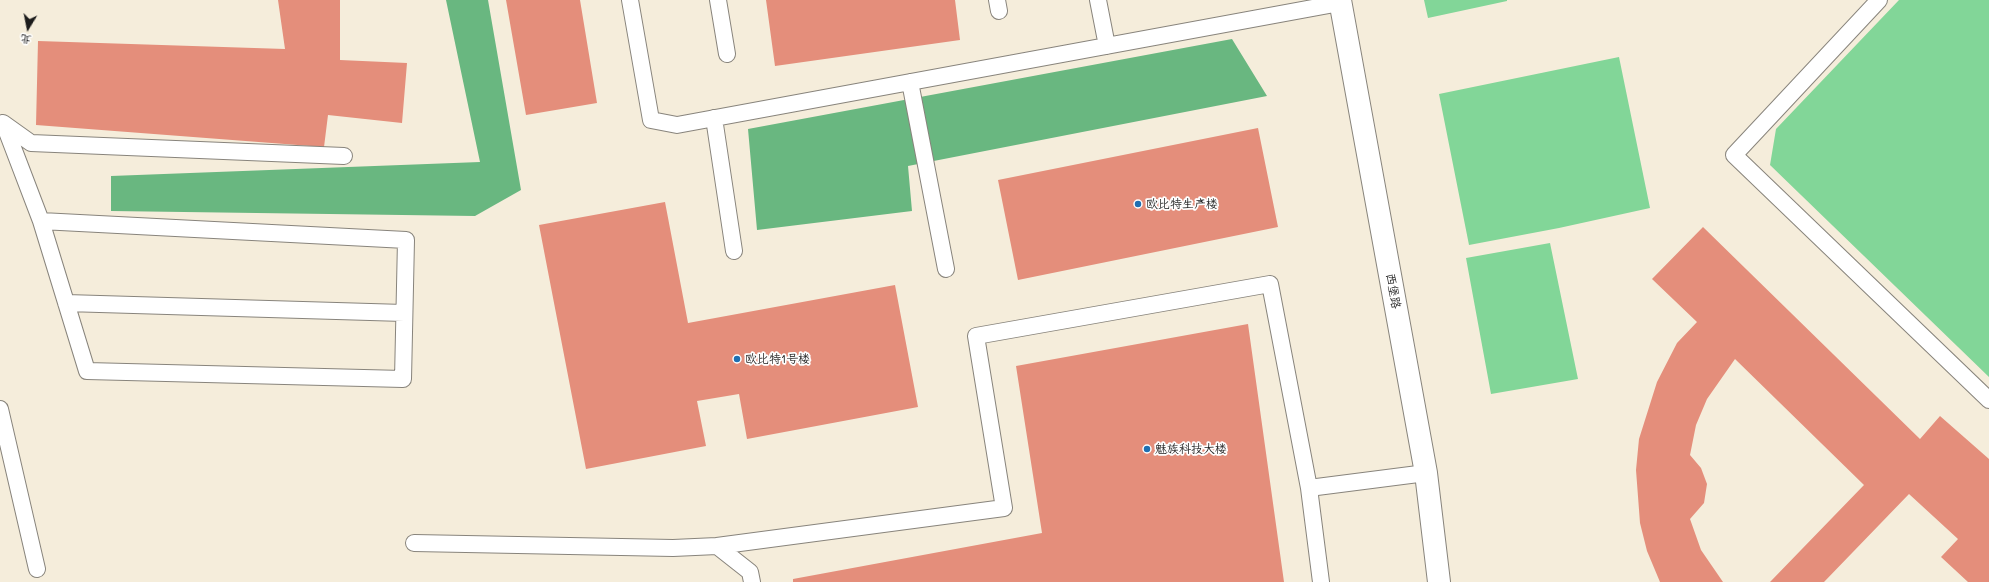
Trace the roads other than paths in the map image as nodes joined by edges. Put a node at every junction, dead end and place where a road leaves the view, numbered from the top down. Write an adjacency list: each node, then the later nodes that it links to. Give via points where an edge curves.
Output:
1 (630, 0): 9 (lane, via 651,120 677,125)
2 (718, 0): 7 (lane)
3 (1098, 0): 6 (lane)
4 (1879, 0): 17 (lane, via 1734,155)
5 (1340, 1): 6 (lane); 19 (street, 西堡路)
6 (1107, 46): 8 (lane)
7 (727, 54)
8 (910, 82): 9 (lane); 14 (lane)
9 (714, 118): 13 (lane)
10 (2, 123): 11 (lane, via 31,143); 12 (lane)
11 (344, 156)
12 (41, 221): 15 (lane); 16 (lane, via 406,240)
13 (734, 251)
14 (946, 269)
15 (66, 303): 16 (lane); 16 (lane, via 87,371 403,379)
16 (404, 313)
17 (1989, 400)
18 (0, 409): 23 (lane)
19 (1426, 473): 20 (lane); 26 (street, 西堡路)
20 (1309, 488): 22 (lane, via 1270,284 976,336 1004,508); 25 (lane)
21 (414, 543): 22 (lane, via 673,548)
22 (717, 546): 24 (lane, via 750,572)
23 (37, 569)
24 (752, 582)
25 (1321, 582)
26 (1439, 582)

